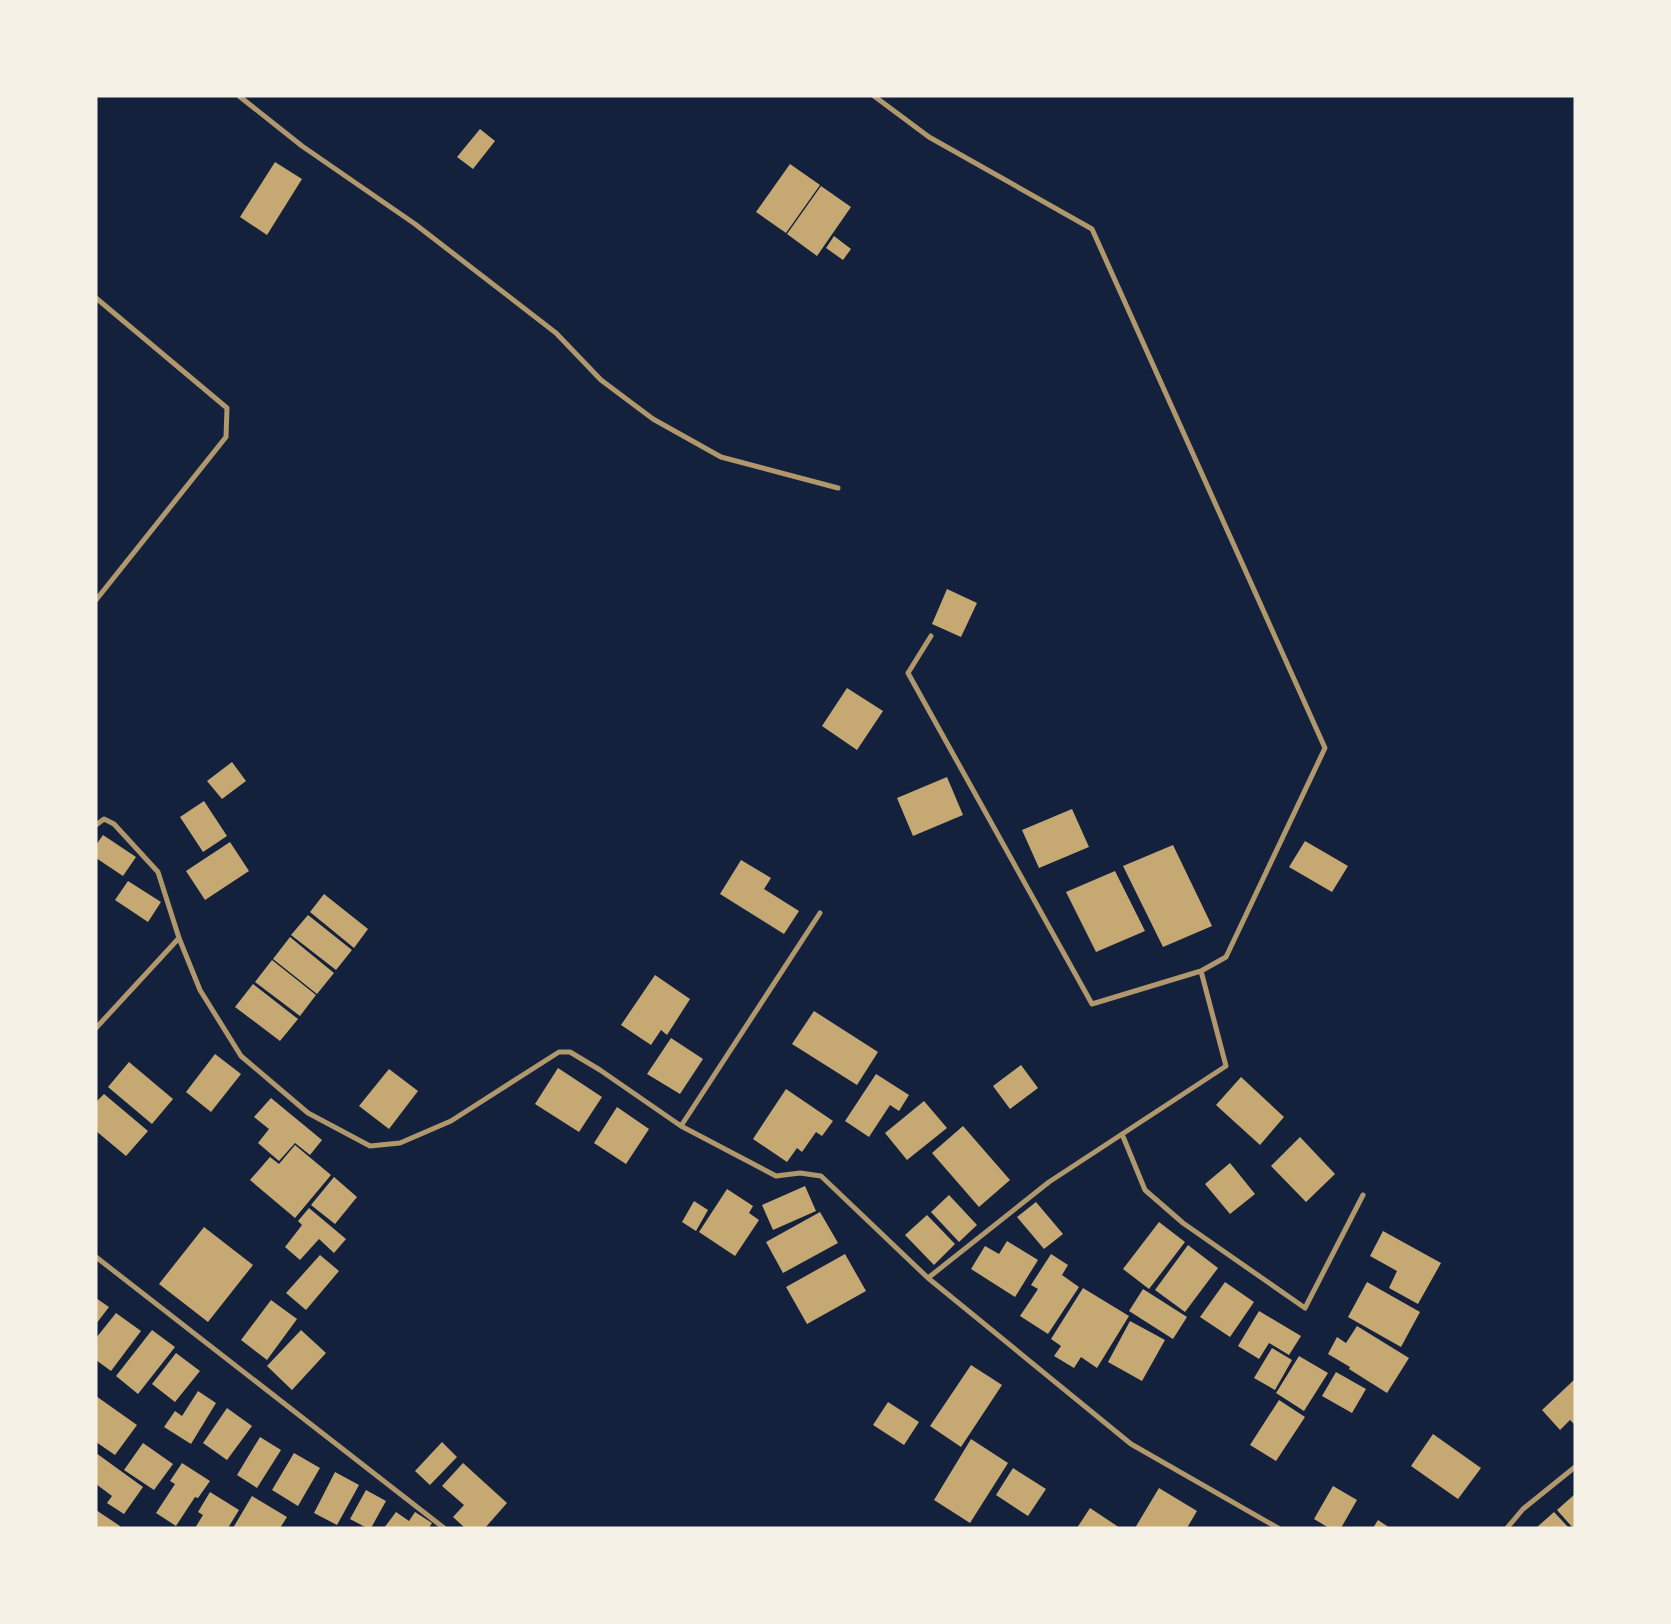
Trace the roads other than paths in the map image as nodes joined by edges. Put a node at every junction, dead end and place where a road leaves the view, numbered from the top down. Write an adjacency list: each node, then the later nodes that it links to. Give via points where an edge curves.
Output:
1 (239, 96): 4 (street, via 302,146 415,224 556,333 601,380 653,419 721,457)
2 (874, 96): 10 (street, via 929,137 1092,229 1325,748 1226,958)
3 (96, 298): 5 (street, via 227,408 226,437)
4 (838, 488)
5 (96, 600)
6 (931, 636): 10 (street, via 908,673 1092,1004)
7 (96, 825): 9 (street, via 104,819 114,824 158,872)
8 (820, 912): 12 (street)
9 (179, 938): 11 (street); 12 (street, via 200,990 241,1056 308,1113 370,1146 400,1143 451,1121 559,1052 570,1052 600,1070)
10 (1201, 971): 13 (street, via 1226,1066)
11 (96, 1028)
12 (681, 1126): 16 (street, via 776,1176 800,1173 821,1176)
13 (1122, 1134): 14 (street, via 1145,1190 1183,1223 1305,1308); 16 (street, via 1049,1182)
14 (1362, 1195)
15 (96, 1257): 18 (street)
16 (928, 1278): 19 (street, via 1131,1444)
17 (1575, 1467): 20 (street, via 1523,1509)
18 (444, 1528)
19 (1278, 1528)
20 (1507, 1528)

